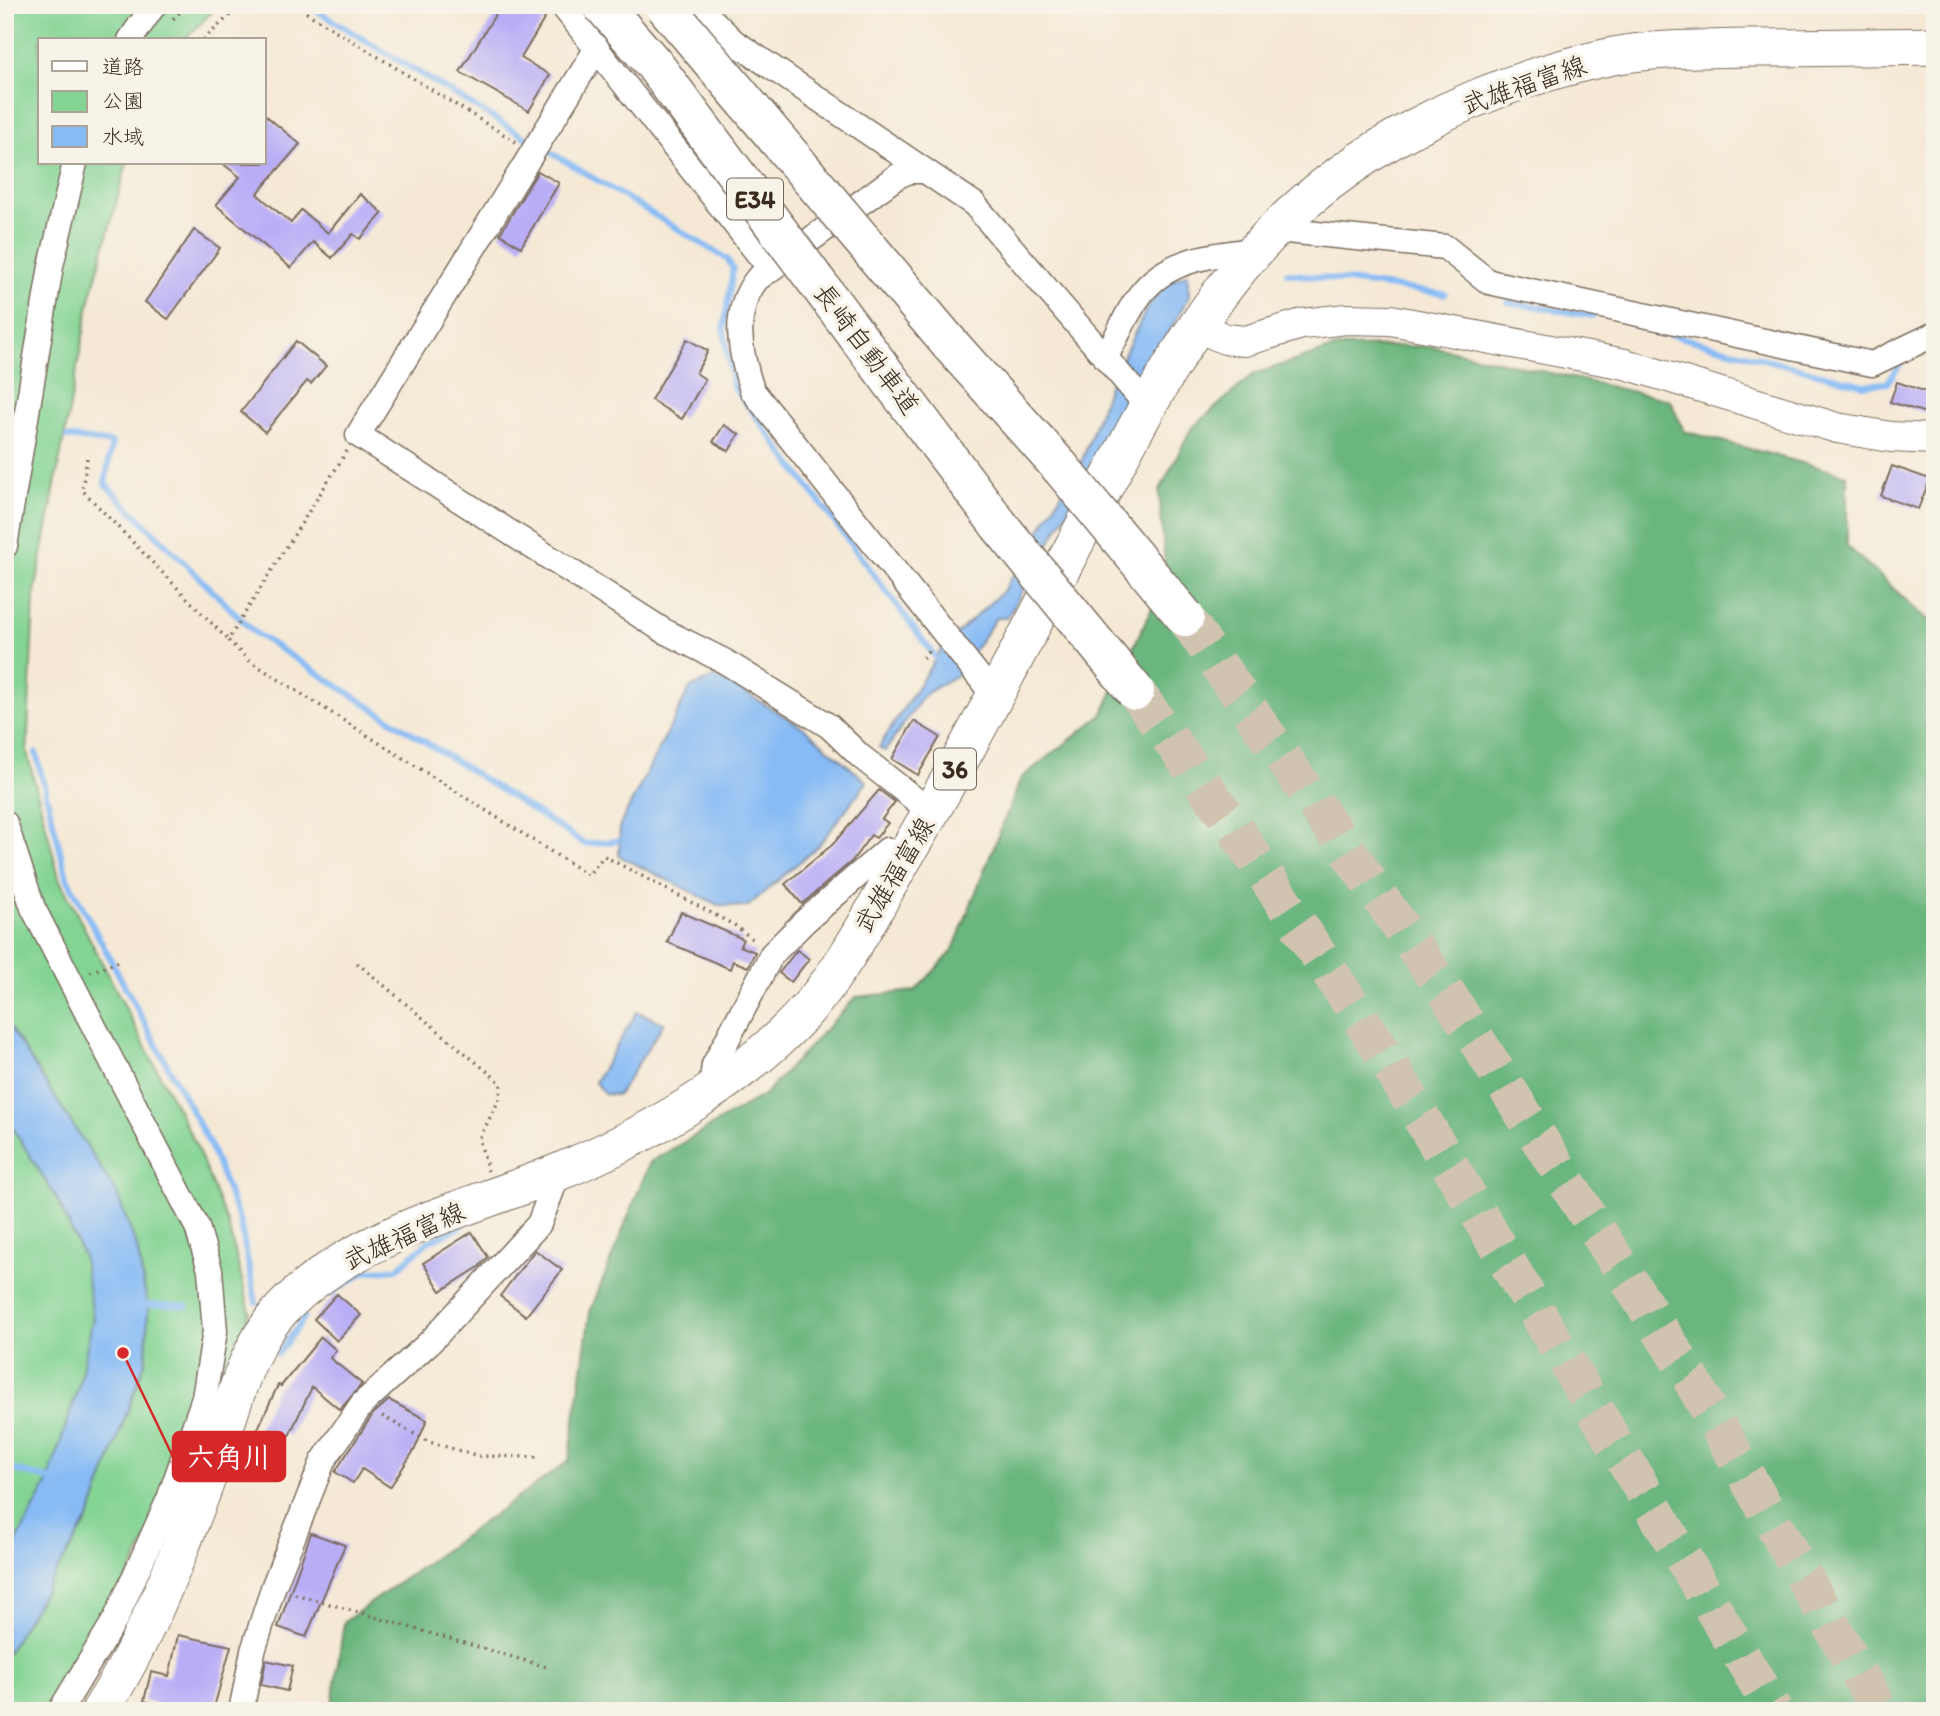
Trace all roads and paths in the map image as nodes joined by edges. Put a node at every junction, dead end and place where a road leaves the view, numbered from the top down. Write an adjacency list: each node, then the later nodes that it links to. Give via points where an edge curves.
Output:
1 (154, 5): 8 (street)
2 (241, 5): 9 (path)
3 (294, 5): 12 (path)
4 (562, 5): 11 (street)
5 (602, 5): 28 (highway, 長崎自動車道 / E34, bridge, via 653,63 999,525)
6 (664, 5): 25 (highway, E34, bridge)
7 (697, 5): 14 (street, via 733,41)
8 (131, 38)
9 (206, 38)
10 (1935, 46): 15 (main road, 武雄福富線 / 36, via 1689,49 1620,55 1544,73 1469,101 1394,139 1321,189)
11 (597, 48): 12 (street); 16 (street)
12 (537, 145): 21 (street)
13 (75, 164): 24 (street, via 51,266)
14 (922, 171): 16 (street, via 896,177); 19 (street, via 974,204)
15 (1266, 240): 17 (main road, 武雄福富線 / 36); 18 (street, via 1445,247 1489,282 1872,365); 19 (street, via 1166,272 1144,290)
16 (771, 270): 27 (street, via 746,293 740,327 740,355 752,390)
17 (1196, 327): 20 (main road, 武雄福富線 / 36); 22 (street, via 1245,341 1302,324 1391,320 1625,364 1837,428)
18 (1935, 334)
19 (1109, 360): 20 (street)
20 (1142, 400): 27 (main road, 武雄福富線 / 36)
21 (358, 435): 26 (path); 29 (street, via 664,631 724,661 829,726)
22 (1935, 439)
23 (87, 458): 26 (path, via 82,490)
24 (5, 546)
25 (1185, 617)
26 (228, 640): 32 (path, via 248,660 588,874 604,856 736,926)
27 (985, 685): 29 (main road, 武雄福富線 / 36)
28 (1135, 691)
29 (931, 812): 31 (main road, 武雄福富線 / 36)
30 (5, 823): 43 (street, via 33,908 197,1227 210,1270 215,1331 204,1398 169,1499 116,1618)
31 (904, 859): 32 (street, via 887,850); 36 (main road, 武雄福富線 / 36, via 819,996 776,1039)
32 (772, 954): 36 (street, via 714,1065)
33 (120, 961): 35 (path)
34 (356, 962): 38 (path, via 501,1083 500,1098 479,1139)
35 (107, 965)
36 (710, 1093): 37 (main road, 武雄福富線 / 36, via 637,1137)
37 (559, 1172): 38 (main road, 武雄福富線 / 36); 39 (street, via 539,1224 431,1341)
38 (495, 1196): 44 (main road, 武雄福富線 / 36, via 407,1229 341,1261 281,1310 247,1359 161,1592)
39 (362, 1404): 40 (path, via 429,1442 479,1455); 41 (street, via 323,1461)
40 (539, 1457)
41 (273, 1588): 42 (path); 45 (street)
42 (547, 1667)
43 (60, 1711)
44 (100, 1711)
45 (241, 1711)

